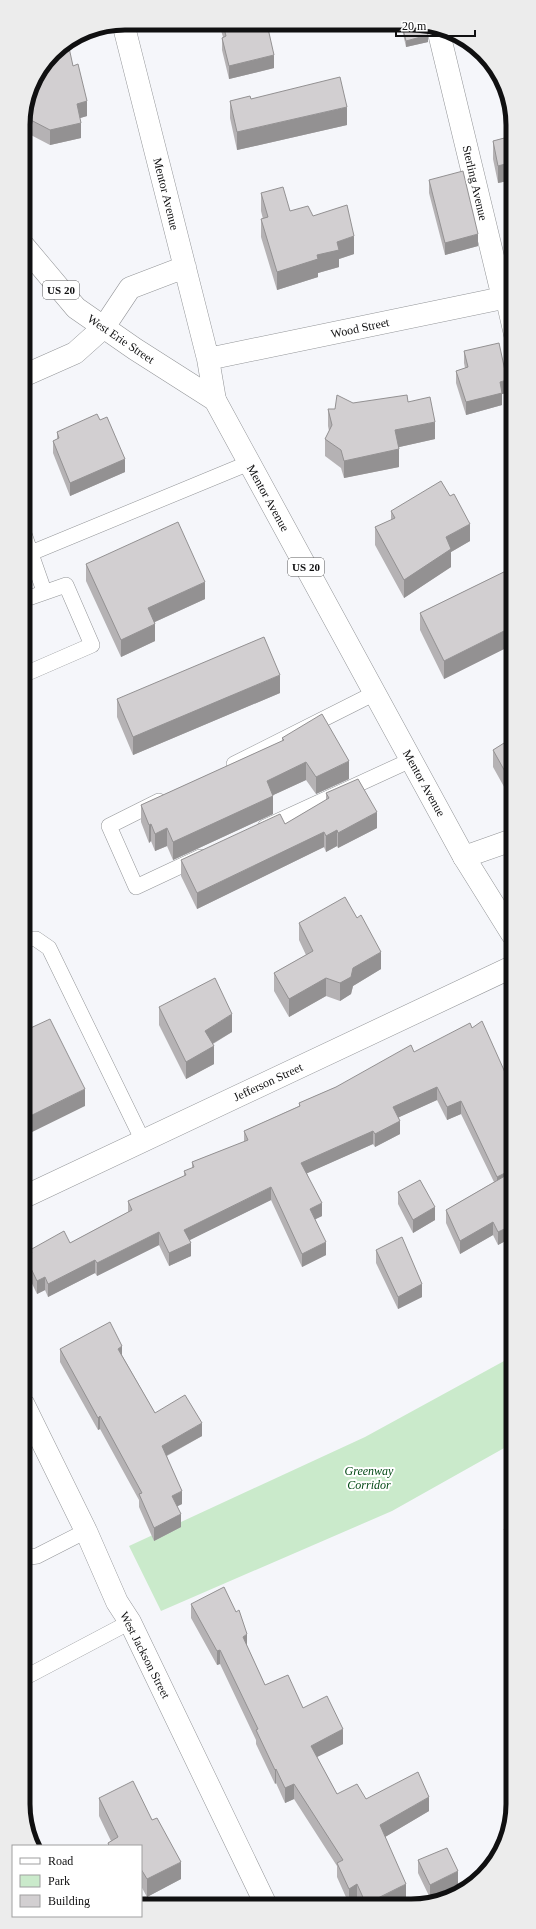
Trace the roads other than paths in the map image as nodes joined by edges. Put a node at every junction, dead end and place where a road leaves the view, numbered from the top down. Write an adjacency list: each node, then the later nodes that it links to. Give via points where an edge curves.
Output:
1 (126, 30): 4 (street, Mentor Avenue)
2 (439, 35): 5 (street, Sterling Avenue)
3 (30, 253): 7 (street, West Erie Street / US 20, via 76,308)
4 (185, 267): 7 (street, via 130,288); 8 (street, Mentor Avenue)
5 (506, 293)
6 (506, 297): 8 (street, Wood Street)
7 (104, 327): 9 (street, via 75,353); 10 (street, West Erie Street / US 20)
8 (208, 359): 10 (street, Mentor Avenue)
9 (30, 373)
10 (215, 400): 11 (street, Mentor Avenue / US 20)
11 (249, 463): 12 (lane); 16 (street, Mentor Avenue / US 20)
12 (31, 553): 13 (lane)
13 (44, 591): 14 (lane); 15 (lane, via 66,585 92,645)
14 (30, 597)
15 (30, 672)
16 (375, 693): 17 (street, Mentor Avenue / US 20); 18 (lane)
17 (412, 760): 20 (lane); 23 (street, Mentor Avenue / US 20)
18 (221, 770)
19 (172, 794): 22 (lane, via 110,826 136,887)
20 (252, 834)
21 (506, 842): 23 (street)
22 (215, 850)
23 (464, 857): 24 (street, Mentor Avenue / US 20)
24 (506, 924)
25 (30, 940): 27 (lane, via 49,948)
26 (506, 970): 27 (street, Jefferson Street)
27 (143, 1141): 28 (street, Jefferson Street)
28 (30, 1194)
29 (30, 1422): 30 (street, West Jackson Street)
30 (86, 1531): 31 (lane); 32 (street, West Jackson Street, via 117,1602)
31 (30, 1557)
32 (130, 1622): 33 (lane); 34 (street, West Jackson Street)
33 (30, 1675)
34 (263, 1899)

